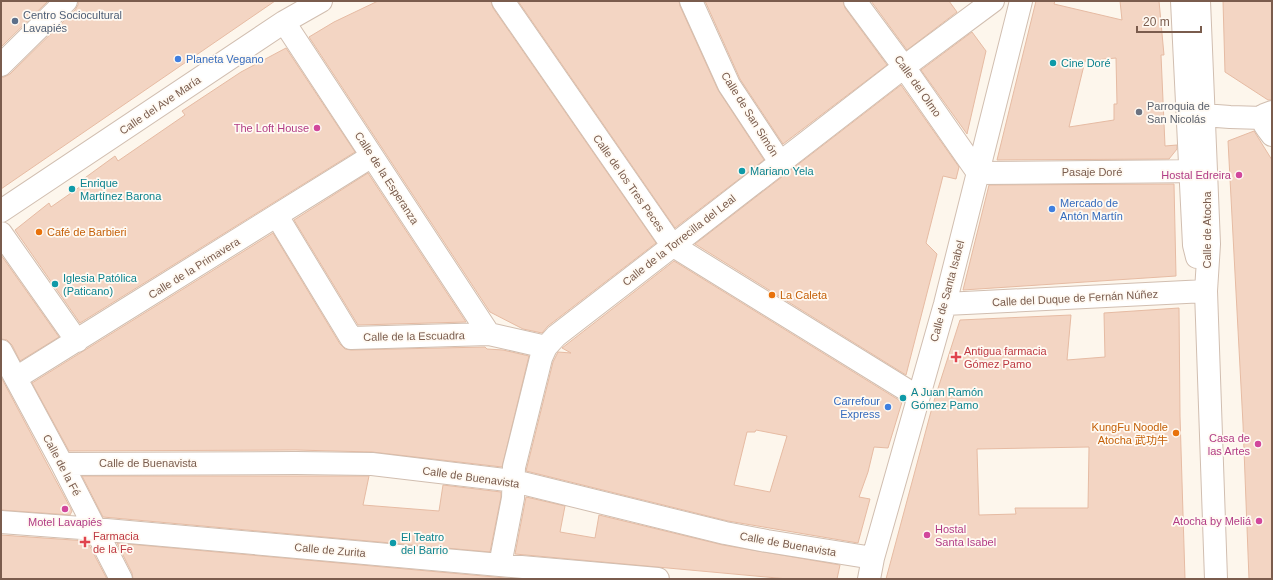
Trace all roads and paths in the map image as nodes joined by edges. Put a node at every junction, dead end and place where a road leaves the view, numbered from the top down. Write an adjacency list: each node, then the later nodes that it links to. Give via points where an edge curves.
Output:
1 (66, 1): 12 (street)
2 (321, 1): 11 (street, Calle del Ave María)
3 (503, 1): 23 (street, Calle de los Tres Peces)
4 (691, 1): 17 (street, Calle de San Simón, via 729,84)
5 (855, 1): 13 (street, Calle del Olmo)
6 (993, 1): 10 (street, Calle de la Torrecilla del Leal)
7 (1021, 1): 19 (street, Calle de Santa Isabel)
8 (1182, 1): 18 (street, Calle de Atocha)
9 (1199, 1): 14 (street, Calle de Atocha)
10 (967, 8): 13 (street, Calle de la Torrecilla del Leal)
11 (284, 22): 16 (street, Calle de la Esperanza); 20 (street, Calle del Ave María)
12 (1, 65)
13 (904, 67): 17 (street, Calle de la Torrecilla del Leal); 19 (street, Calle del Olmo)
14 (1204, 115): 15 (street); 18 (street, Calle de Atocha)
15 (1267, 122)
16 (372, 156): 21 (street, Calle de la Primavera); 26 (street, Calle de la Esperanza)
17 (780, 162): 23 (street, Calle de la Torrecilla del Leal)
18 (1198, 172): 19 (street, Pasaje Doré); 24 (street, Calle de Atocha, via 1209,244)
19 (978, 173): 25 (street, Calle de Santa Isabel)
20 (1, 211)
21 (277, 216): 26 (street, Calle de la Escuadra, via 351,338); 27 (street, Calle de la Primavera)
22 (1, 233): 27 (street)
23 (672, 245): 28 (street, Calle de la Torrecilla del Leal, via 556,336); 31 (street, Calle de los Tres Peces)
24 (1206, 291): 25 (street, Calle del Duque de Fernán Núñez); 41 (street, Calle de Atocha)
25 (945, 304): 31 (street, Calle de Santa Isabel)
26 (489, 334): 28 (street, Calle de la Escuadra)
27 (77, 341): 30 (street, Calle de la Primavera)
28 (546, 347): 33 (street, Calle de la Torrecilla del Leal, via 514,467)
29 (1, 351): 30 (street, Calle de la Fé)
30 (16, 378): 32 (street, Calle de la Fé)
31 (918, 397): 36 (street, Calle de Santa Isabel)
32 (62, 464): 33 (street, Calle de Buenavista, via 372,464); 35 (street, Calle de la Fé)
33 (514, 481): 36 (street, Calle de Buenavista, via 725,533); 37 (street, Calle de la Torrecilla del Leal)
34 (1, 522): 35 (street, Calle de Zurita)
35 (95, 529): 37 (street, Calle de Zurita); 38 (street, Calle de la Fé)
36 (873, 558): 40 (street, Calle de Santa Isabel)
37 (500, 565): 39 (street, Calle de Zurita)
38 (121, 579)
39 (658, 579)
40 (869, 579)
41 (1216, 579)

